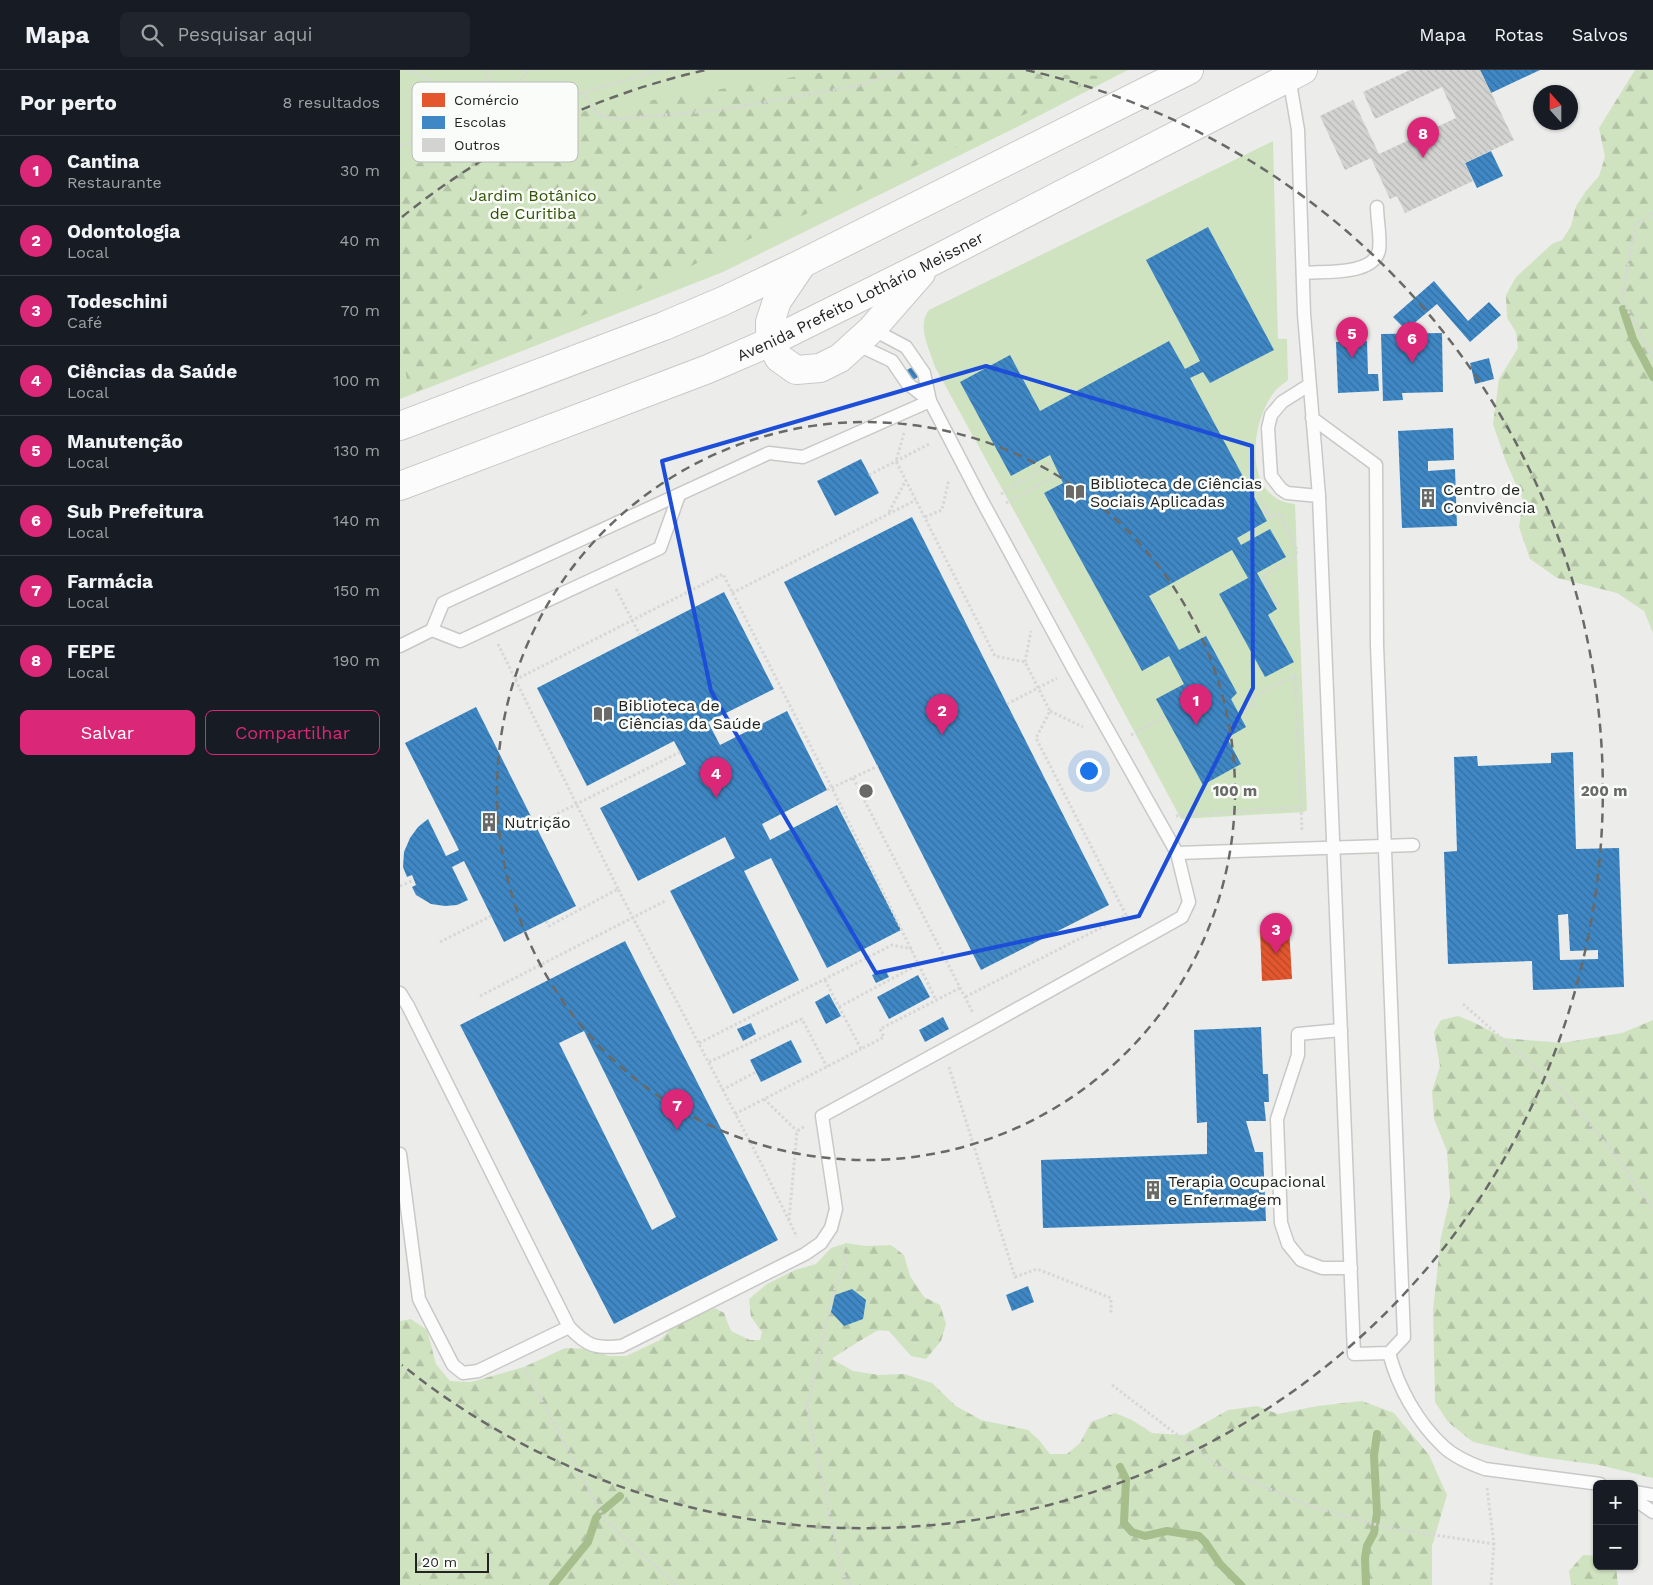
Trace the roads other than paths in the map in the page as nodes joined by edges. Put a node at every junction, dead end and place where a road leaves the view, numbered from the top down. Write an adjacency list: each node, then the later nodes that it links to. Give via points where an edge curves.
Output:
1 (1189, 70): 4 (main road)
2 (1296, 74): 5 (main road, Avenida Prefeito Lothário Meissner); 6 (lane)
3 (1377, 207): 6 (lane, via 1379,250 1376,258 1368,265 1353,270)
4 (803, 263): 8 (main road, via 777,301 770,322); 12 (main road, via 664,326)
5 (929, 264): 7 (main road); 8 (main road, Avenida Prefeito Lothário Meissner)
6 (1303, 273): 9 (lane)
7 (864, 337): 8 (main road, via 840,358 820,368 796,370 779,358); 10 (lane, via 892,361 907,383); 10 (lane, via 906,347 924,373)
8 (770, 342): 13 (main road, Avenida Prefeito Lothário Meissner, via 708,370)
9 (1310, 385): 11 (lane); 15 (lane, via 1282,402 1271,415 1268,428 1271,476 1287,493)
10 (930, 401): 14 (lane, via 803,457 769,453); 21 (lane)
11 (1312, 418): 15 (lane); 19 (lane, via 1376,465 1377,645)
12 (400, 426)
13 (400, 486)
14 (679, 495): 16 (lane, via 444,603); 16 (lane, via 660,548 460,641)
15 (1319, 496): 20 (lane)
16 (432, 630): 17 (lane)
17 (400, 646)
18 (1413, 845): 19 (lane)
19 (1385, 846): 20 (lane); 27 (lane, via 1404,1337)
20 (1333, 848): 21 (lane); 23 (lane)
21 (1177, 854): 26 (lane, via 1189,902 1182,917 822,1116 836,1208 831,1228 821,1243 622,1346 603,1348 582,1341)
22 (400, 993): 26 (lane)
23 (1341, 1030): 25 (lane); 25 (lane, via 1298,1034 1298,1055 1277,1118 1281,1224 1288,1244 1301,1260 1322,1268)
24 (400, 1154): 26 (lane, via 419,1299 453,1365 463,1373 478,1372)
25 (1351, 1268): 27 (lane, via 1354,1354)
26 (569, 1327)
27 (1389, 1353): 28 (lane, via 1404,1393 1422,1423 1444,1447 1470,1464 1485,1469)
28 (1593, 1483)
29 (1638, 1493): 30 (lane)
30 (1653, 1495)
31 (1638, 1502): 32 (lane)
32 (1653, 1512)

